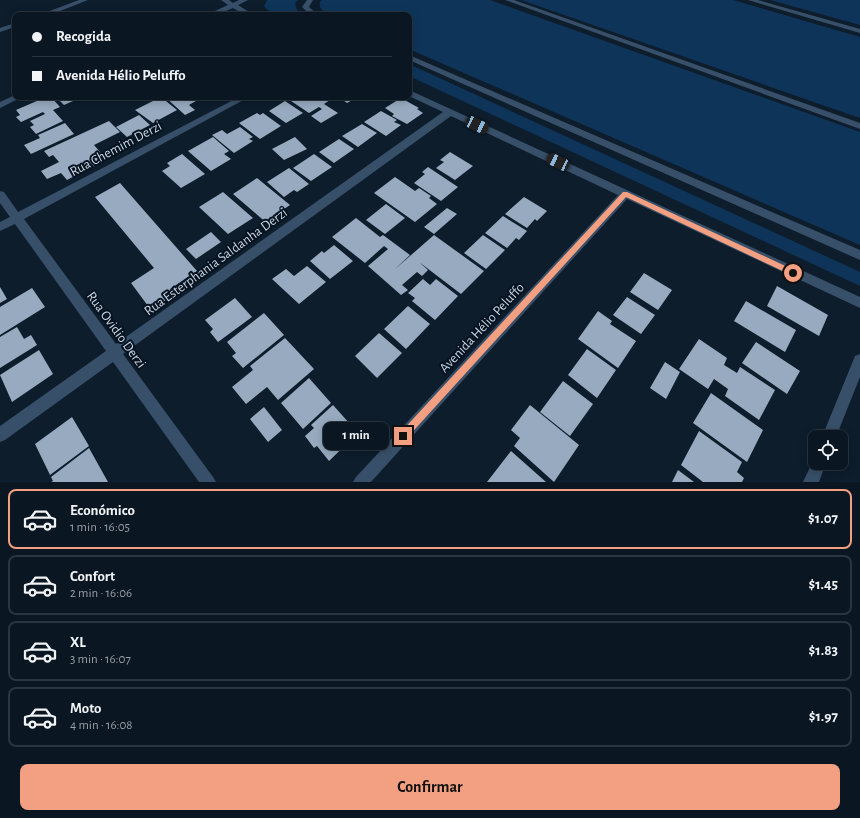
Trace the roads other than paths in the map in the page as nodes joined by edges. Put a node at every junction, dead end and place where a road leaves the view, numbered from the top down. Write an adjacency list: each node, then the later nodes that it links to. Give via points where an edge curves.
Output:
1 (85, 0): 8 (street)
2 (224, 0): 7 (street)
3 (245, 0): 7 (street)
4 (310, 0): 11 (street, via 305,7)
5 (508, 0): 21 (street)
6 (751, 0): 14 (street)
7 (232, 6): 9 (street); 10 (street)
8 (51, 12)
9 (217, 12)
10 (244, 12)
11 (311, 12)
12 (12, 26): 13 (street)
13 (0, 30)
14 (860, 31)
15 (412, 58): 26 (street)
16 (412, 94): 20 (street)
17 (12, 100): 19 (street)
18 (239, 100): 24 (street, Rua Chemim Derzi)
19 (0, 105)
20 (450, 112): 22 (street); 28 (street, Rua Esterphania Saldanha Derzi)
21 (860, 126)
22 (625, 194): 27 (street); 34 (street, Avenida Hélio Peluffo)
23 (0, 195): 24 (street, Rua Ovidio Derzi)
24 (17, 218): 25 (street, Rua Chemim Derzi); 28 (street, Rua Ovidio Derzi)
25 (0, 226)
26 (860, 255)
27 (860, 303)
28 (115, 353): 31 (street, Rua Esterphania Saldanha Derzi); 33 (street, Rua Ovidio Derzi)
29 (860, 360): 30 (street)
30 (832, 430)
31 (0, 435)
32 (816, 470): 35 (street)
33 (208, 482)
34 (361, 482)
35 (811, 482)

